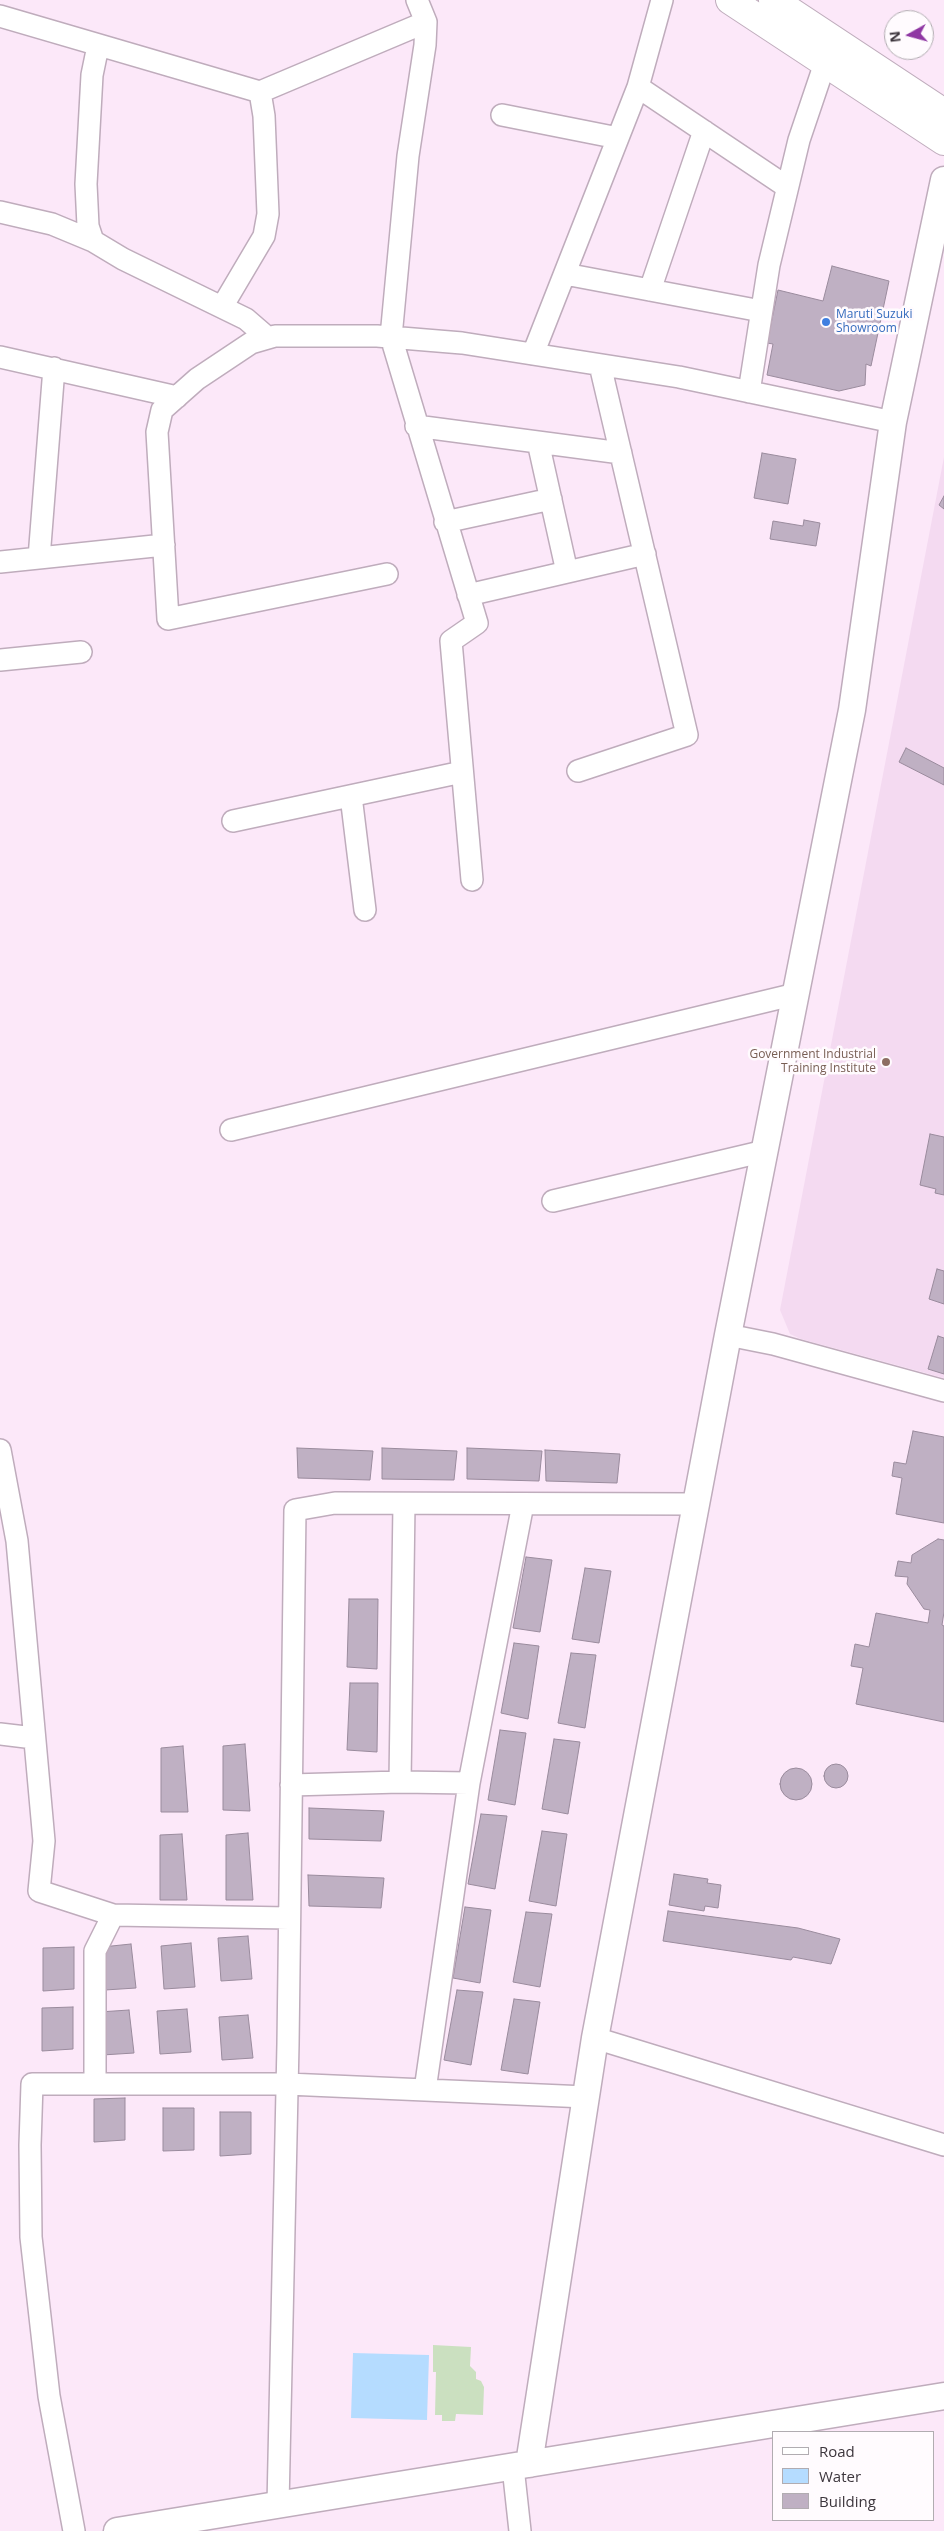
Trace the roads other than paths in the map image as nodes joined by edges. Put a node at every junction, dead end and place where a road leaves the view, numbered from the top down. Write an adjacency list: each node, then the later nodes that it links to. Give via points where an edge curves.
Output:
1 (417, 0): 6 (street)
2 (662, 0): 9 (street)
3 (730, 0): 8 (highway)
4 (773, 0): 11 (highway)
5 (0, 16): 7 (street)
6 (426, 22): 10 (street); 24 (street, via 408,156)
7 (98, 46): 10 (street); 19 (street, via 92,75 86,184 88,226)
8 (825, 62): 15 (highway); 17 (street)
9 (638, 87): 13 (street); 14 (street)
10 (260, 92): 22 (street, via 268,214 264,236)
11 (944, 113)
12 (502, 115): 14 (street)
13 (704, 131): 17 (street); 21 (street)
14 (618, 138): 20 (street)
15 (944, 141)
16 (944, 180): 32 (main road)
17 (787, 187): 23 (street)
18 (0, 212): 19 (street, via 52,224)
19 (93, 241): 22 (street)
20 (565, 274): 21 (street); 26 (street)
21 (650, 290): 23 (street)
22 (222, 307): 25 (street, via 246,319)
23 (761, 311): 30 (street)
24 (391, 337): 25 (street, via 314,335); 26 (street); 33 (street)
25 (268, 338): 31 (street, via 251,343 197,379)
26 (533, 354): 28 (street)
27 (0, 357): 29 (street)
28 (600, 365): 30 (street); 35 (street)
29 (54, 368): 31 (street); 40 (street)
30 (748, 392): 32 (street)
31 (177, 397): 38 (street, via 162,410 157,432)
32 (893, 422): 53 (main road, via 852,710)
33 (416, 426): 34 (street); 37 (street)
34 (538, 442): 35 (street); 36 (street)
35 (621, 453): 39 (street)
36 (551, 498): 37 (street); 42 (street)
37 (446, 522): 44 (street)
38 (164, 545): 40 (street); 43 (street, via 168,619)
39 (645, 554): 42 (street); 47 (street, via 687,736)
40 (39, 558): 41 (street)
41 (0, 562)
42 (567, 572): 44 (street)
43 (387, 574)
44 (468, 595): 48 (street, via 477,623 451,641)
45 (81, 652): 46 (street)
46 (0, 660)
47 (578, 771)
48 (462, 772): 49 (street); 51 (street)
49 (351, 796): 50 (street); 52 (street)
50 (233, 822)
51 (472, 880)
52 (365, 910)
53 (796, 994): 54 (street); 55 (main road)
54 (231, 1130)
55 (764, 1151): 56 (street); 57 (main road)
56 (553, 1201)
57 (728, 1335): 58 (street, via 773,1344); 62 (main road)
58 (944, 1391)
59 (0, 1450): 63 (street)
60 (404, 1504): 61 (street); 66 (street); 68 (street, via 335,1503 295,1510)
61 (523, 1504): 62 (street); 67 (street)
62 (696, 1504): 71 (main road)
63 (9, 1555): 65 (street)
64 (0, 1734): 65 (street)
65 (34, 1738): 69 (street, via 44,1842 39,1890)
66 (400, 1782): 67 (street); 68 (street)
67 (469, 1784): 74 (street)
68 (291, 1785): 70 (street)
69 (113, 1915): 70 (street); 72 (street, via 95,1951)
70 (290, 1918): 73 (street)
71 (595, 2038): 75 (main road); 76 (street)
72 (95, 2084): 73 (street); 80 (street, via 32,2084 31,2237 49,2396)
73 (287, 2084): 74 (street); 79 (street)
74 (425, 2090): 75 (street)
75 (586, 2097): 78 (main road)
76 (944, 2145)
77 (944, 2396): 78 (main road)
78 (521, 2466): 79 (main road); 82 (street)
79 (278, 2505): 81 (main road)
80 (74, 2531)
81 (117, 2531)
82 (520, 2531)

